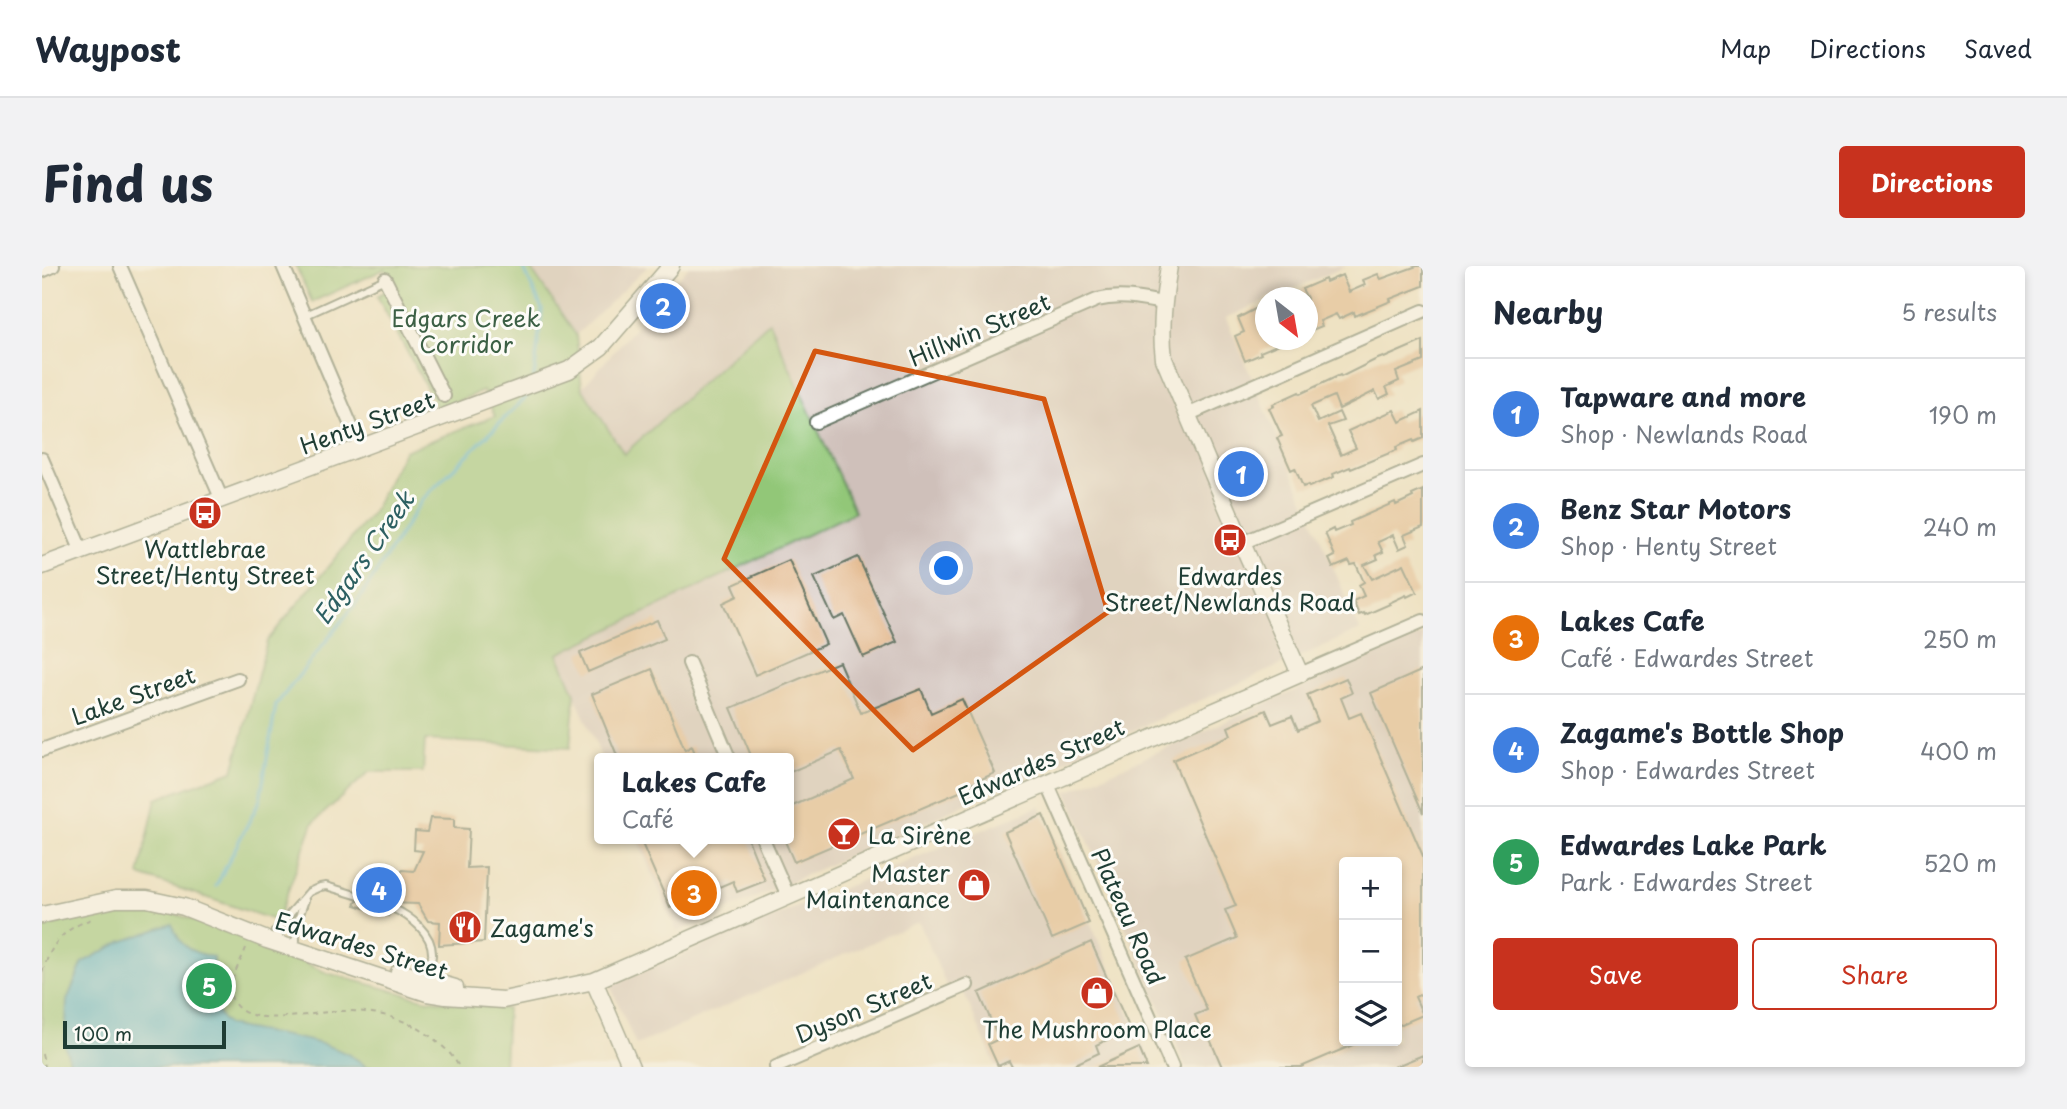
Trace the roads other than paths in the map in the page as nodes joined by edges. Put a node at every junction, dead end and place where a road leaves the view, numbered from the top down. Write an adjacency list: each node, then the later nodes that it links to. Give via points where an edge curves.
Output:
1 (53, 266): 6 (street)
2 (121, 266): 17 (street)
3 (284, 266): 10 (street)
4 (671, 266): 14 (street, Henty Street, via 601,347 569,370)
5 (1169, 266): 8 (street)
6 (42, 271)
7 (385, 279): 10 (lane); 11 (street)
8 (1163, 303): 12 (street, via 1164,359); 13 (street, Hillwin Street, via 1121,296 1097,300)
9 (1423, 311): 12 (street)
10 (304, 316): 14 (street)
11 (444, 396)
12 (1187, 415): 18 (street)
13 (816, 422)
14 (361, 449): 17 (street, Henty Street)
15 (42, 459): 19 (street)
16 (1423, 465): 18 (street)
17 (222, 500): 19 (street, Henty Street)
18 (1242, 543): 23 (street)
19 (82, 552): 20 (street, Henty Street)
20 (42, 566)
21 (1423, 621): 23 (street, Edwardes Street)
22 (689, 663): 26 (street)
23 (1300, 674): 27 (street, Edwardes Street)
24 (238, 679): 25 (street, Lake Street)
25 (42, 751)
26 (727, 753)
27 (1047, 783): 31 (street, Edwardes Street); 42 (street, Plateau Road)
28 (765, 844): 31 (street)
29 (309, 892): 30 (lane, via 326,887); 36 (lane); 36 (lane)
30 (359, 896)
31 (788, 897): 37 (street, Edwardes Street)
32 (75, 908): 34 (street, Edwardes Street); 35 (street, Edwardes Street); 36 (street, Edwardes Street, via 116,899 147,899)
33 (392, 908): 39 (lane, via 407,914 430,943)
34 (42, 915)
35 (42, 923)
36 (286, 940): 39 (street, Edwardes Street)
37 (594, 981): 39 (street, Edwardes Street, via 520,997); 40 (street)
38 (967, 985): 41 (street, Dyson Street)
39 (426, 986)
40 (631, 1067)
41 (776, 1067)
42 (1172, 1067)

